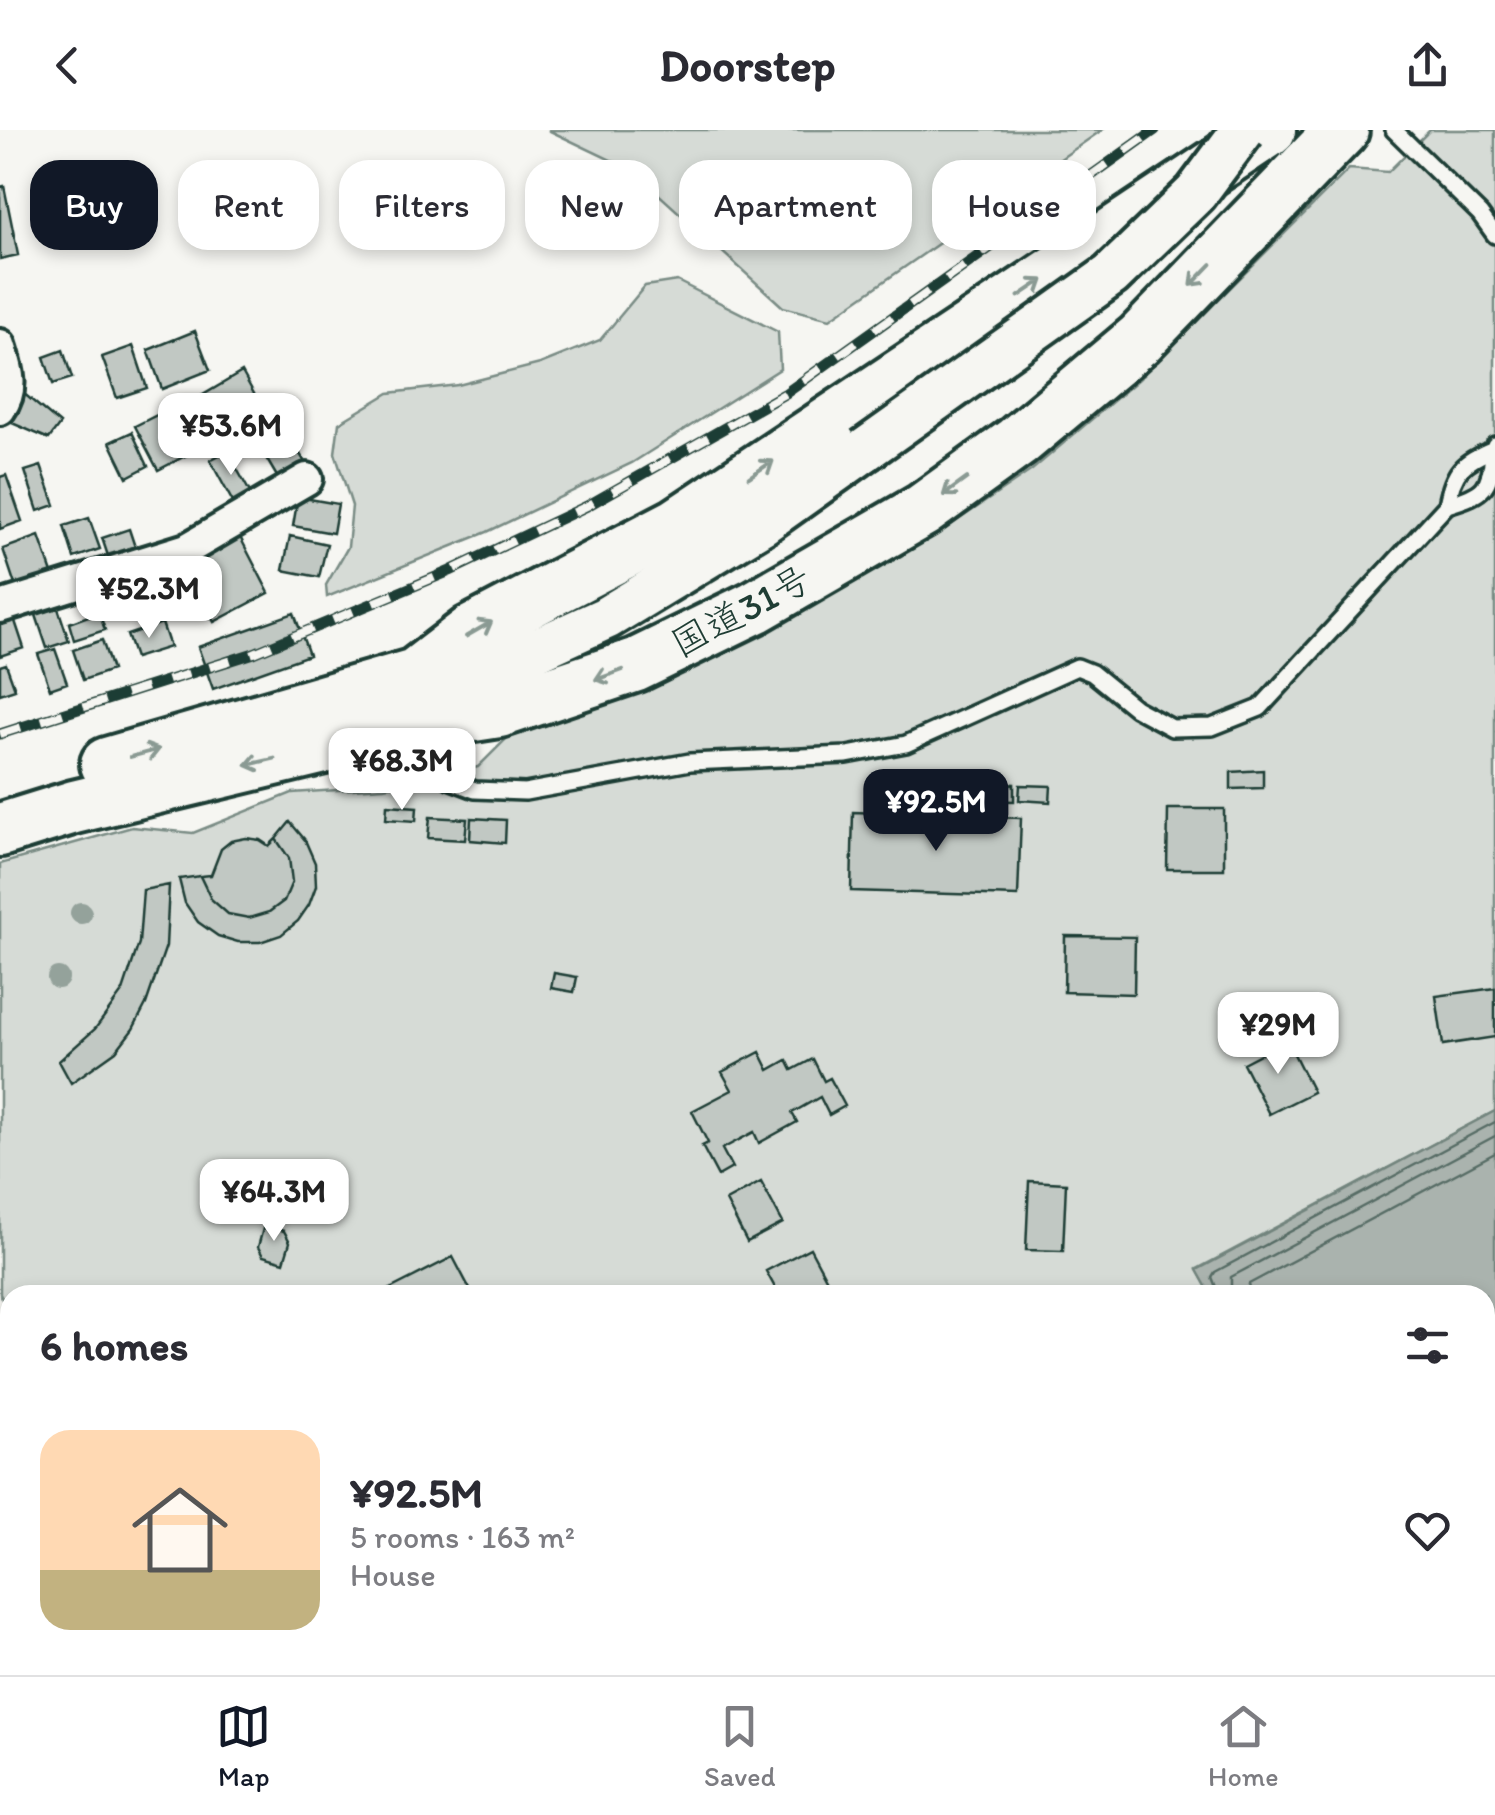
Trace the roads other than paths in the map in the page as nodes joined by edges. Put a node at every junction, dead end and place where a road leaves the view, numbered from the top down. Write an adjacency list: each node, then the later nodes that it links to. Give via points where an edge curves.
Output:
1 (1243, 130): 12 (street, bridge, via 1196,193 1111,274 764,522 606,618)
2 (1269, 130): 12 (highway, 国道31号, one-way to 2, via 471,632 678,524)
3 (1342, 130): 12 (highway, 国道31号, one-way to 12, via 1140,339 923,510 755,607 636,665 499,712)
4 (1394, 130): 5 (lane)
5 (1495, 236)
6 (0, 345): 7 (street, via 10,379)
7 (0, 410)
8 (1494, 447): 10 (lane, via 1470,459 1451,480); 10 (lane, via 1492,476 1475,496)
9 (308, 480): 11 (street, via 187,549)
10 (1447, 505): 12 (lane, via 1260,708 1212,726 1172,728 1076,668 906,744 847,755 690,762 525,792 475,790 449,780)
11 (0, 607)
12 (422, 698): 13 (highway, 国道31号, one-way to 12); 14 (highway, 国道31号, one-way to 14)
13 (0, 796)
14 (0, 830)

